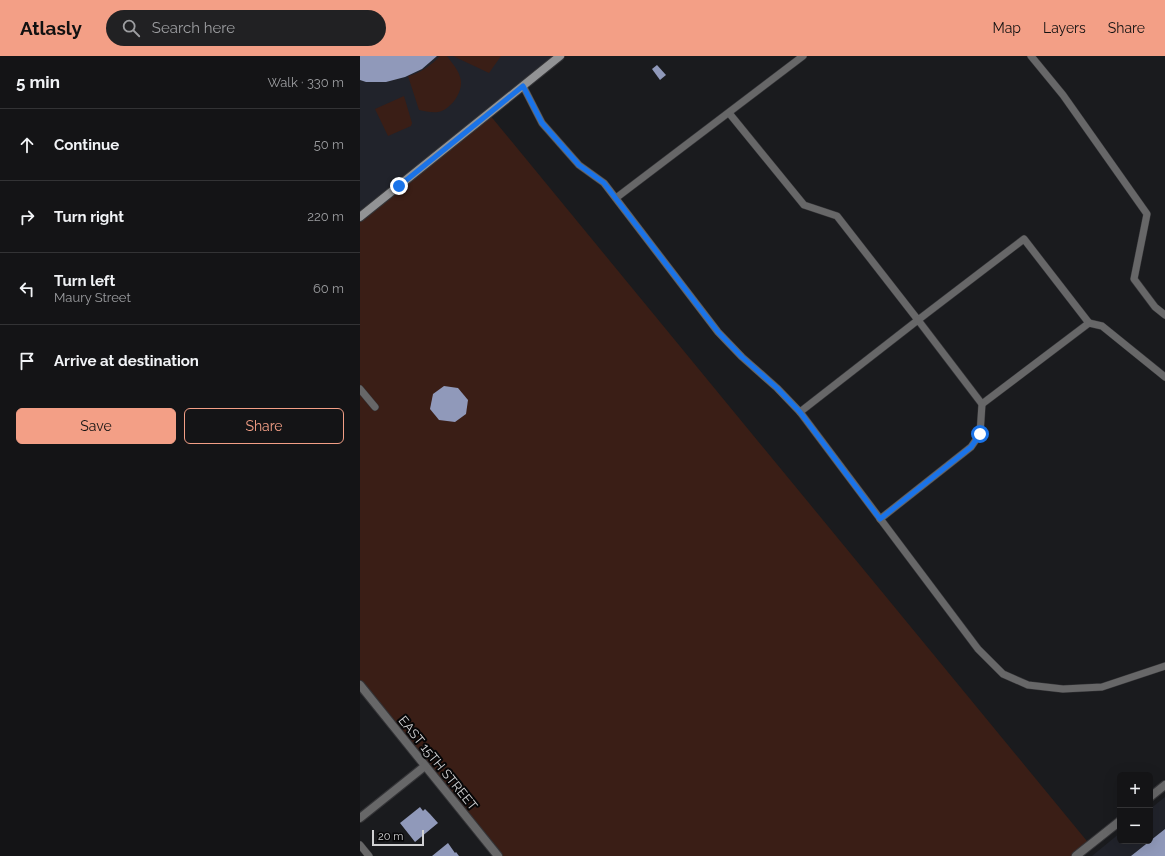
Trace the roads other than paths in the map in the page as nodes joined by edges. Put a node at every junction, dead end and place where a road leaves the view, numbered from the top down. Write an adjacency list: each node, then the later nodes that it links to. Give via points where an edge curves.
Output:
1 (560, 56): 4 (street)
2 (803, 56): 5 (lane)
3 (1031, 56): 8 (lane, via 1064,95 1147,214 1134,279 1155,307)
4 (523, 86): 6 (lane, via 542,123 579,165 604,183); 7 (street)
5 (729, 112): 6 (lane); 9 (lane, via 804,205 837,216)
6 (616, 198): 15 (lane, via 718,332)
7 (360, 217)
8 (1165, 314)
9 (918, 320): 10 (lane, via 1024,239); 13 (lane); 15 (lane)
10 (1089, 323): 11 (lane, via 1102,326); 13 (lane)
11 (1165, 377)
12 (360, 388): 14 (lane)
13 (982, 404): 16 (lane, via 980,434 971,447)
14 (375, 407)
15 (800, 412): 16 (lane)
16 (880, 519): 17 (lane, via 978,649 1003,674 1028,685 1062,689 1102,687)
17 (1165, 666)
18 (360, 685): 19 (street, EAST 15TH STREET)
19 (425, 766): 22 (street); 26 (street, EAST 15TH STREET)
20 (1165, 785): 21 (street)
21 (1153, 795)
22 (360, 818)
23 (1117, 823): 27 (street)
24 (360, 845): 25 (lane)
25 (368, 856)
26 (498, 856)
27 (1076, 856)

